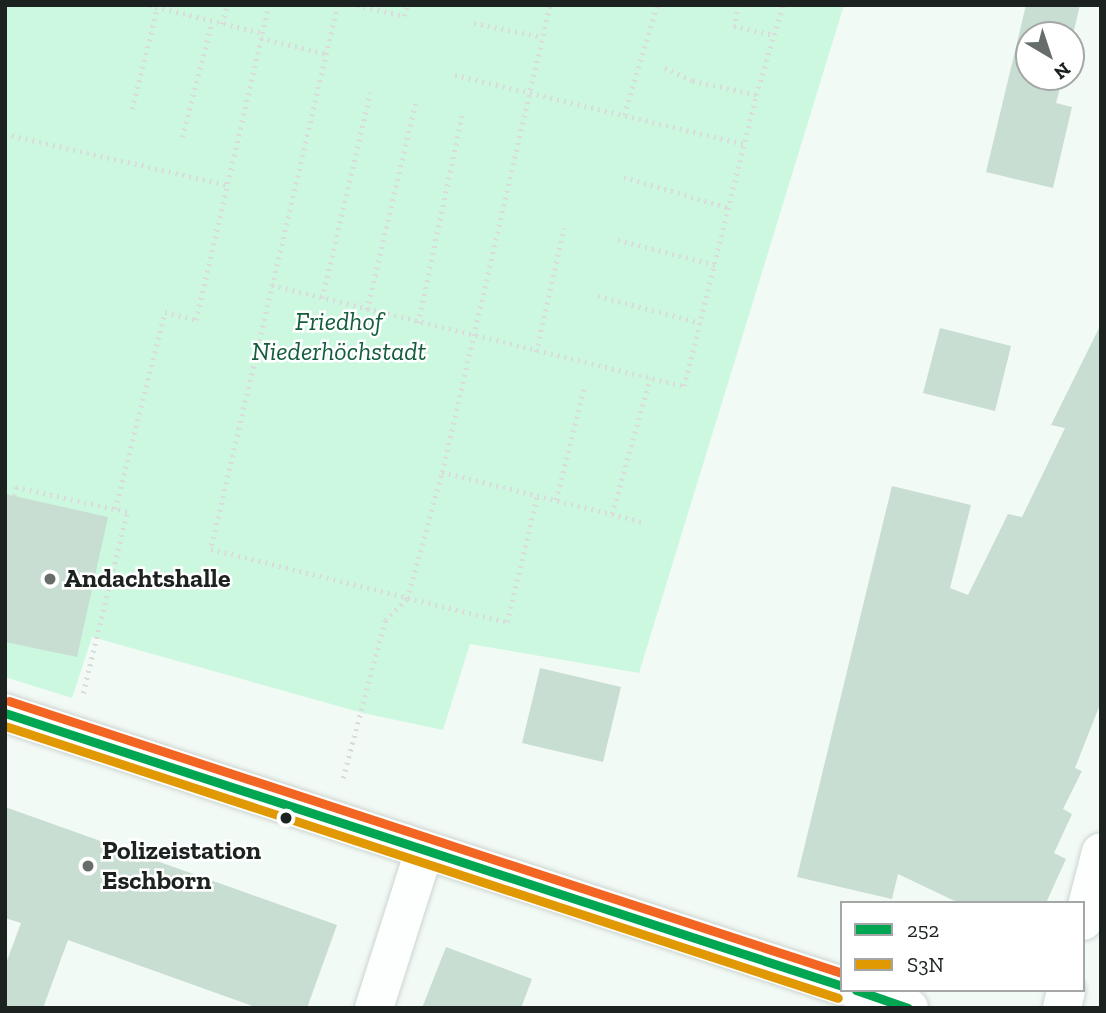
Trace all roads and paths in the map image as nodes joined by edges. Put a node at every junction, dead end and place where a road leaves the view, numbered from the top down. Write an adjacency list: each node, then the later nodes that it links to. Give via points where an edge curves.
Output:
1 (149, 5): 11 (path)
2 (227, 5): 14 (path)
3 (269, 5): 16 (path)
4 (338, 5): 18 (path)
5 (357, 5): 6 (path, via 404,16)
6 (407, 5)
7 (550, 5): 17 (path)
8 (657, 5): 27 (path)
9 (739, 5): 15 (path, via 734,26)
10 (783, 5): 15 (path)
11 (158, 8): 12 (path); 25 (path)
12 (212, 22): 14 (path); 29 (path)
13 (474, 23): 17 (path)
14 (222, 24): 16 (path)
15 (774, 35): 23 (path)
16 (261, 36): 18 (path); 32 (path)
17 (542, 37): 21 (path)
18 (327, 54): 37 (path)
19 (662, 67): 23 (path, via 692,80)
20 (455, 75): 21 (path)
21 (530, 92): 27 (path); 43 (path)
22 (370, 93): 39 (path)
23 (756, 95): 30 (path)
24 (415, 103): 40 (path)
25 (132, 109)
26 (462, 114): 41 (path)
27 (624, 115): 30 (path)
28 (5, 134): 32 (path)
29 (183, 137)
30 (744, 145): 33 (path)
31 (624, 177): 33 (path)
32 (227, 185): 51 (path, via 196,320 165,312)
33 (730, 208): 36 (path)
34 (564, 228): 44 (path)
35 (618, 240): 36 (path)
36 (716, 265): 42 (path)
37 (272, 285): 39 (path); 54 (path, via 211,549)
38 (598, 296): 42 (path)
39 (322, 298): 40 (path)
40 (367, 310): 41 (path)
41 (418, 323): 43 (path)
42 (701, 323): 45 (path, via 684,386)
43 (473, 336): 44 (path); 47 (path)
44 (536, 352): 45 (path)
45 (650, 378): 52 (path)
46 (584, 388): 50 (path)
47 (442, 472): 49 (path); 54 (path)
48 (14, 496): 51 (path, via 16,487)
49 (537, 496): 50 (path); 54 (path, via 507,622)
50 (556, 500): 52 (path)
51 (115, 509): 56 (path, via 127,512)
52 (612, 514): 53 (path)
53 (645, 522)
54 (407, 600): 57 (path, via 385,620 363,713)
55 (5, 713): 56 (street)
56 (71, 736): 57 (street)
57 (329, 818): 58 (street)
58 (424, 850): 61 (street); 63 (street)
59 (1101, 852): 60 (street)
60 (1085, 913)
61 (840, 985)
62 (861, 992): 64 (street)
63 (374, 1008)
64 (909, 1008)

